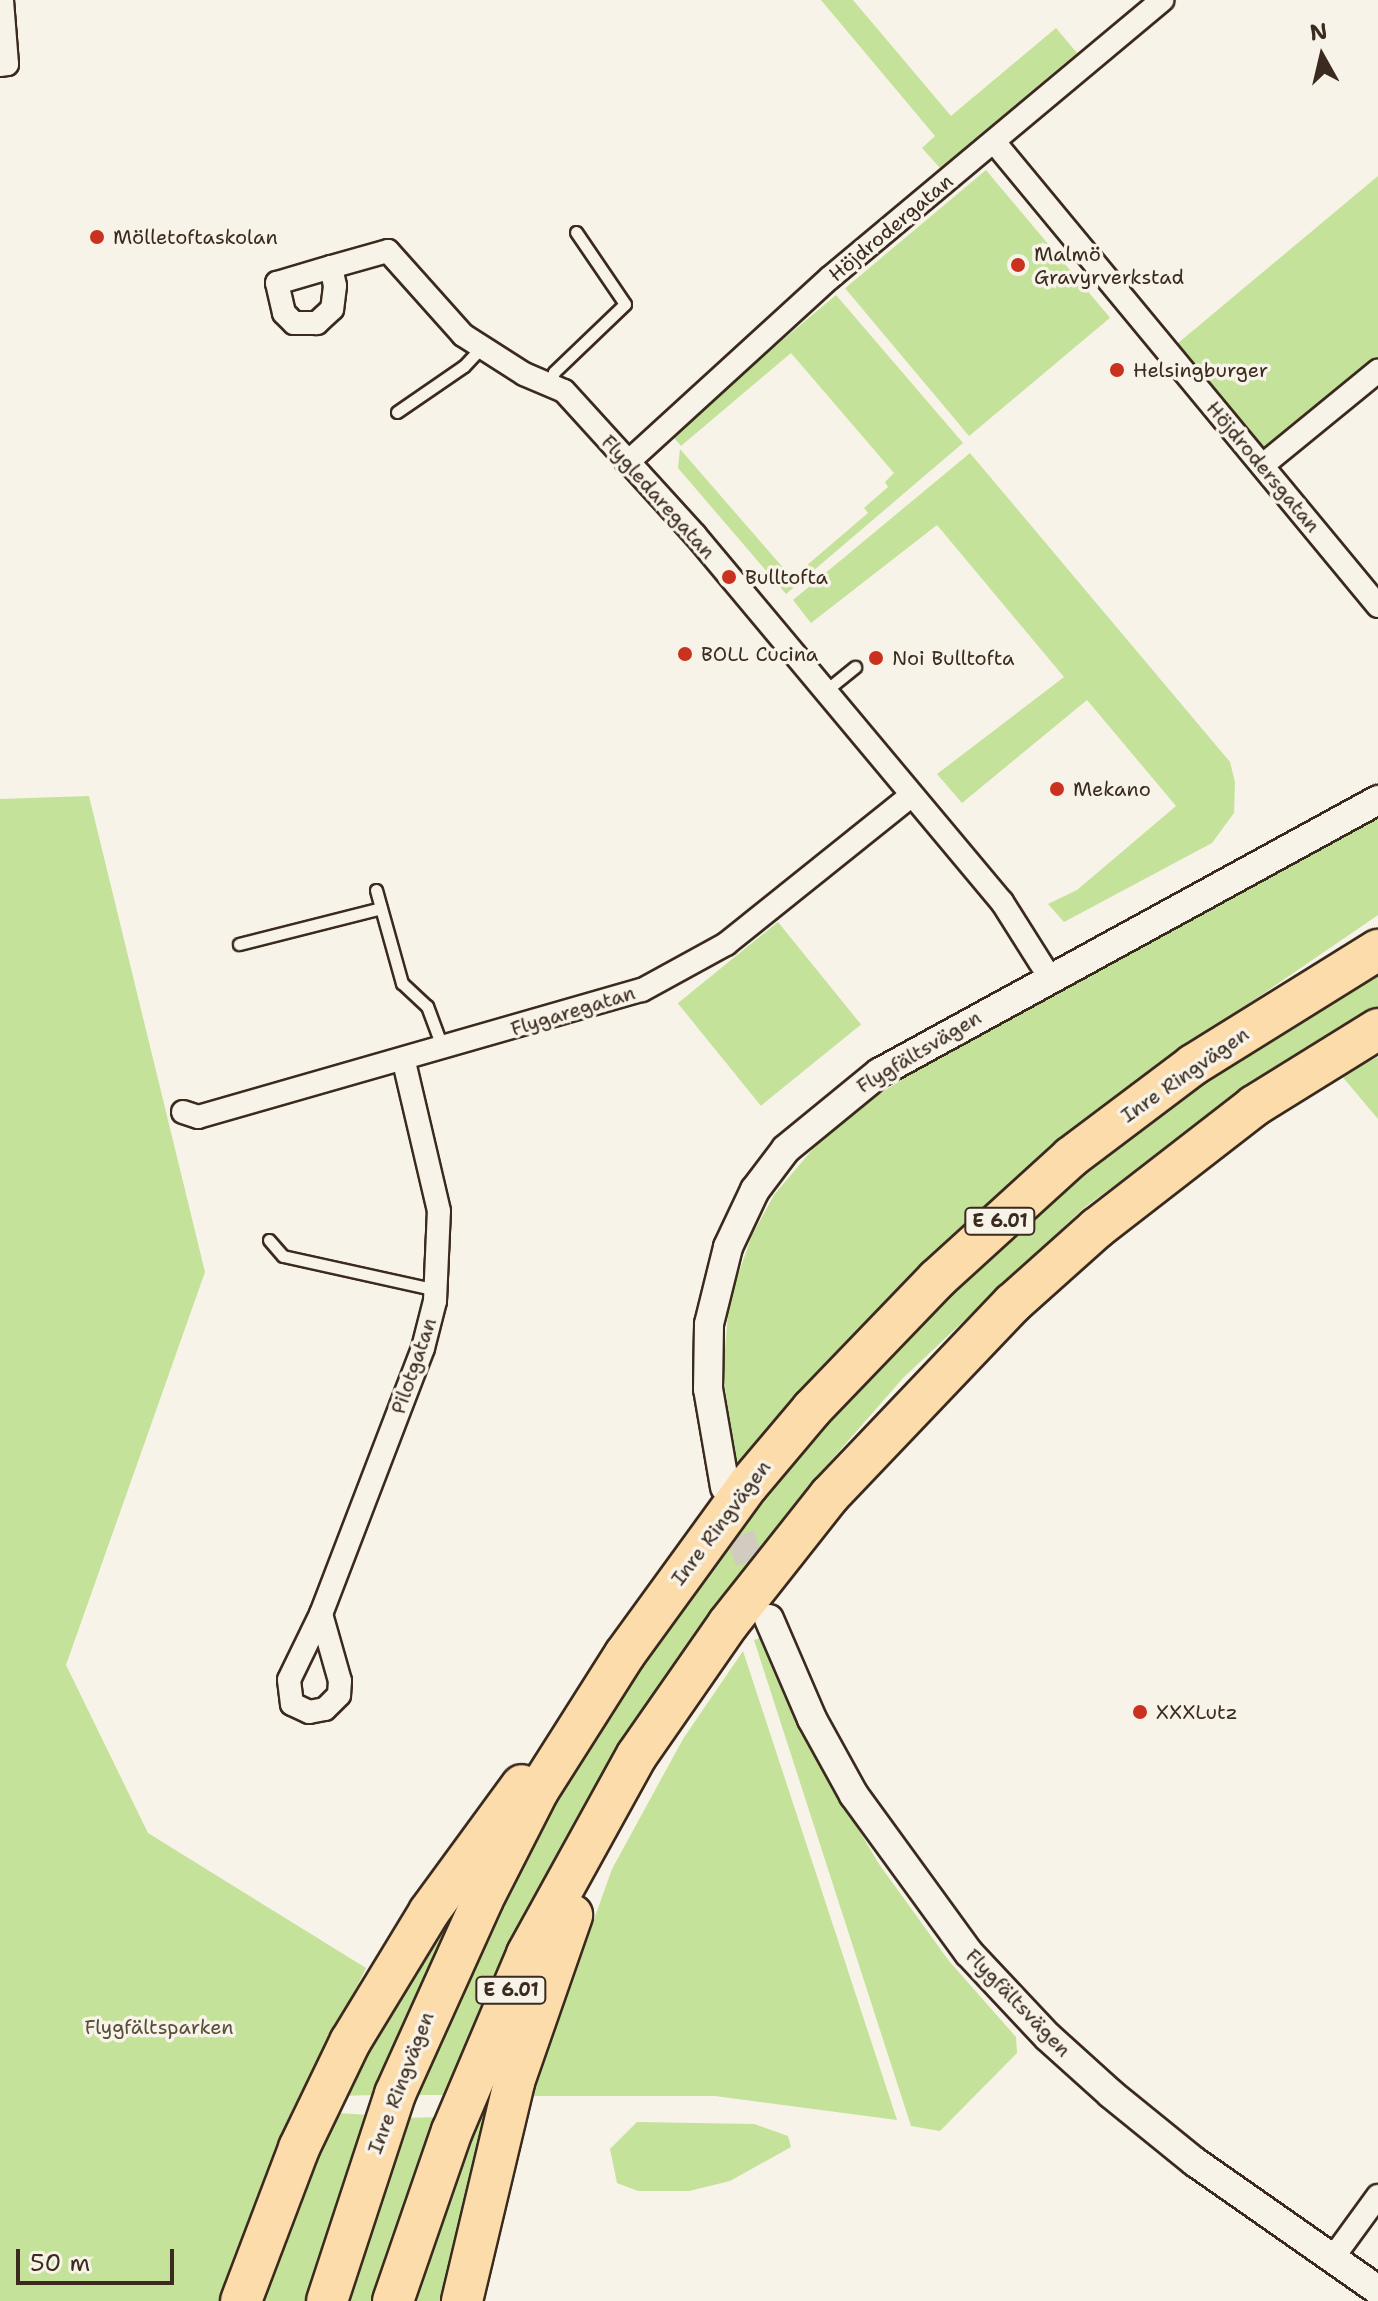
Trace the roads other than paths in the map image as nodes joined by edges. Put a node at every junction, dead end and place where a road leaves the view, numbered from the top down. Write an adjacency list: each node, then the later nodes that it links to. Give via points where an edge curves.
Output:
1 (2, 0): 3 (street, via 7,64)
2 (1162, 0): 4 (street, Höjdrodergatan)
3 (0, 65)
4 (995, 143): 11 (street, Höjdrodergatan, via 831,277); 12 (street, Höjdrodersgatan)
5 (576, 232): 9 (lane, via 625,304 554,372)
6 (331, 267): 7 (street, Flygledaregatan, via 388,251 463,335)
7 (482, 347): 9 (street, Flygledaregatan); 10 (lane, via 464,366)
8 (1378, 371): 12 (street)
9 (549, 384): 11 (street, Flygledaregatan, via 564,391)
10 (397, 412)
11 (627, 463): 15 (street, Flygledaregatan, via 695,535)
12 (1263, 465): 13 (street, Höjdrodersgatan)
13 (1378, 606)
14 (855, 667): 15 (lane)
15 (823, 693): 16 (street, Flygledaregatan)
16 (911, 796): 22 (street, Flygledaregatan, via 1002,902); 24 (street, Flygaregatan, via 698,962 609,1002)
17 (1378, 800): 22 (street, Flygfältsvägen)
18 (376, 890): 19 (lane)
19 (381, 908): 20 (lane); 24 (lane, via 402,983 427,1006)
20 (239, 944)
21 (1378, 950): 33 (highway, Inre Ringvägen / E 6.01, via 1193,1065 1071,1157 937,1279 812,1409 748,1485 625,1654)
22 (1050, 978): 29 (street, Flygfältsvägen, via 879,1073 786,1149 755,1190 728,1247 709,1324 708,1389)
23 (1378, 1029): 32 (highway, E 6.01, via 1254,1106 1097,1228 1013,1303 830,1495)
24 (443, 1050): 25 (street, Flygaregatan)
25 (404, 1062): 26 (street, Flygaregatan, via 198,1117); 28 (street, Pilotgatan, via 439,1211)
26 (183, 1112)
27 (269, 1240): 28 (lane, via 283,1256)
28 (436, 1290): 30 (street, Pilotgatan, via 423,1348)
29 (725, 1487)
30 (321, 1614)
31 (769, 1619): 35 (street, Flygfältsvägen, via 812,1719 854,1795 969,1953 1111,2094 1195,2162)
32 (674, 1700): 39 (highway, E 6.01, via 587,1838 527,1954 452,2131); 40 (highway, via 665,1742 608,1839 559,1948 514,2082)
33 (570, 1743): 37 (highway, via 523,1783 468,1854 350,2042 299,2148); 38 (highway, Inre Ringvägen / E 6.01, via 538,1791 437,1992 366,2176)
34 (1378, 2196): 35 (street)
35 (1332, 2259): 36 (street, Flygfältsvägen)
36 (1378, 2290)
37 (241, 2301)
38 (327, 2301)
39 (393, 2301)
40 (462, 2301)

